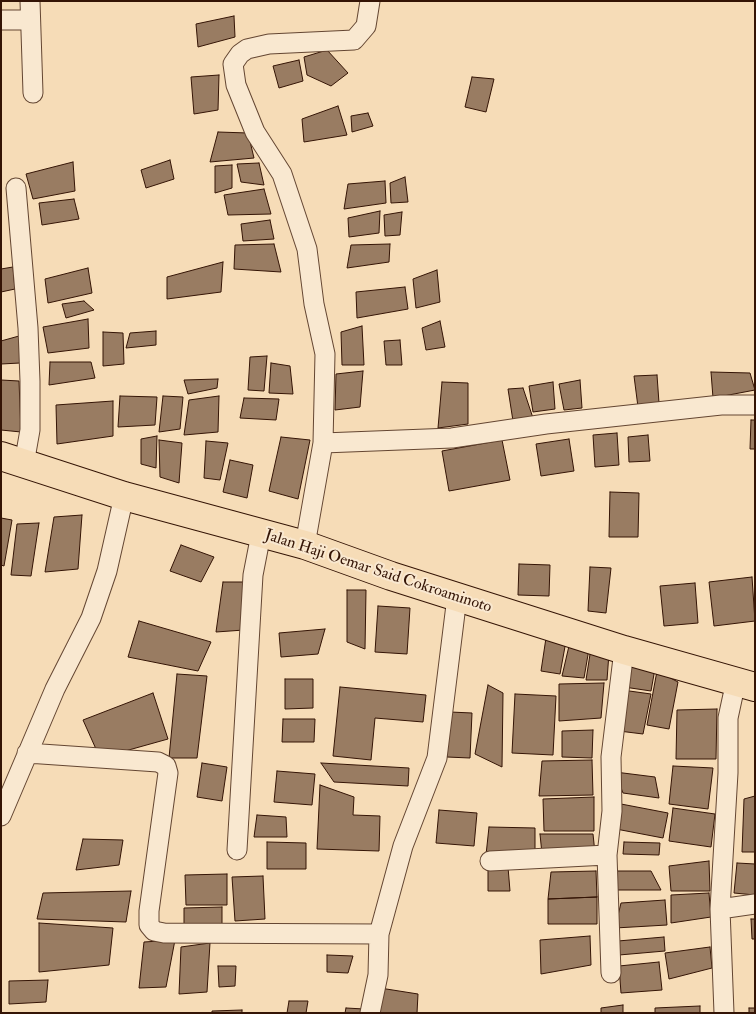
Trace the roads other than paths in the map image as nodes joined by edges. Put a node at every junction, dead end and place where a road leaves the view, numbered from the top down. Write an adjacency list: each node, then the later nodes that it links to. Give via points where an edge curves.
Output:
1 (30, 1): 4 (street)
2 (370, 1): 8 (street, via 366,26 354,40 269,44 247,49 233,64 236,85 256,132 282,174 307,249 324,354)
3 (1, 20): 4 (street)
4 (30, 20): 5 (street)
5 (33, 93)
6 (16, 188): 9 (street, via 28,328 30,430)
7 (755, 405): 8 (street, via 721,405 546,424 452,438)
8 (323, 443): 12 (street)
9 (13, 460): 10 (highway, Jalan Haji Oemar Said Cokroaminoto)
10 (124, 496): 11 (highway, Jalan Haji Oemar Said Cokroaminoto); 16 (street, via 107,571 91,618)
11 (261, 534): 12 (highway, Jalan Haji Oemar Said Cokroaminoto); 18 (street, via 253,575)
12 (305, 546): 13 (highway, Jalan Haji Oemar Said Cokroaminoto)
13 (457, 597): 14 (highway, Jalan Haji Oemar Said Cokroaminoto); 23 (street, via 437,758 403,846)
14 (624, 650): 15 (highway, Jalan Haji Oemar Said Cokroaminoto); 19 (street, via 611,757 612,811)
15 (746, 684): 22 (street, via 728,718)
16 (27, 753): 17 (street); 23 (street, via 158,762 166,766 168,773 149,911 149,924 154,930 164,933)
17 (1, 816)
18 (237, 850)
19 (607, 855): 20 (street); 24 (street)
20 (490, 861)
21 (755, 904): 22 (street)
22 (720, 909): 26 (street)
23 (379, 934): 25 (street, via 378,975)
24 (611, 973)
25 (370, 1013)
26 (724, 1013)

